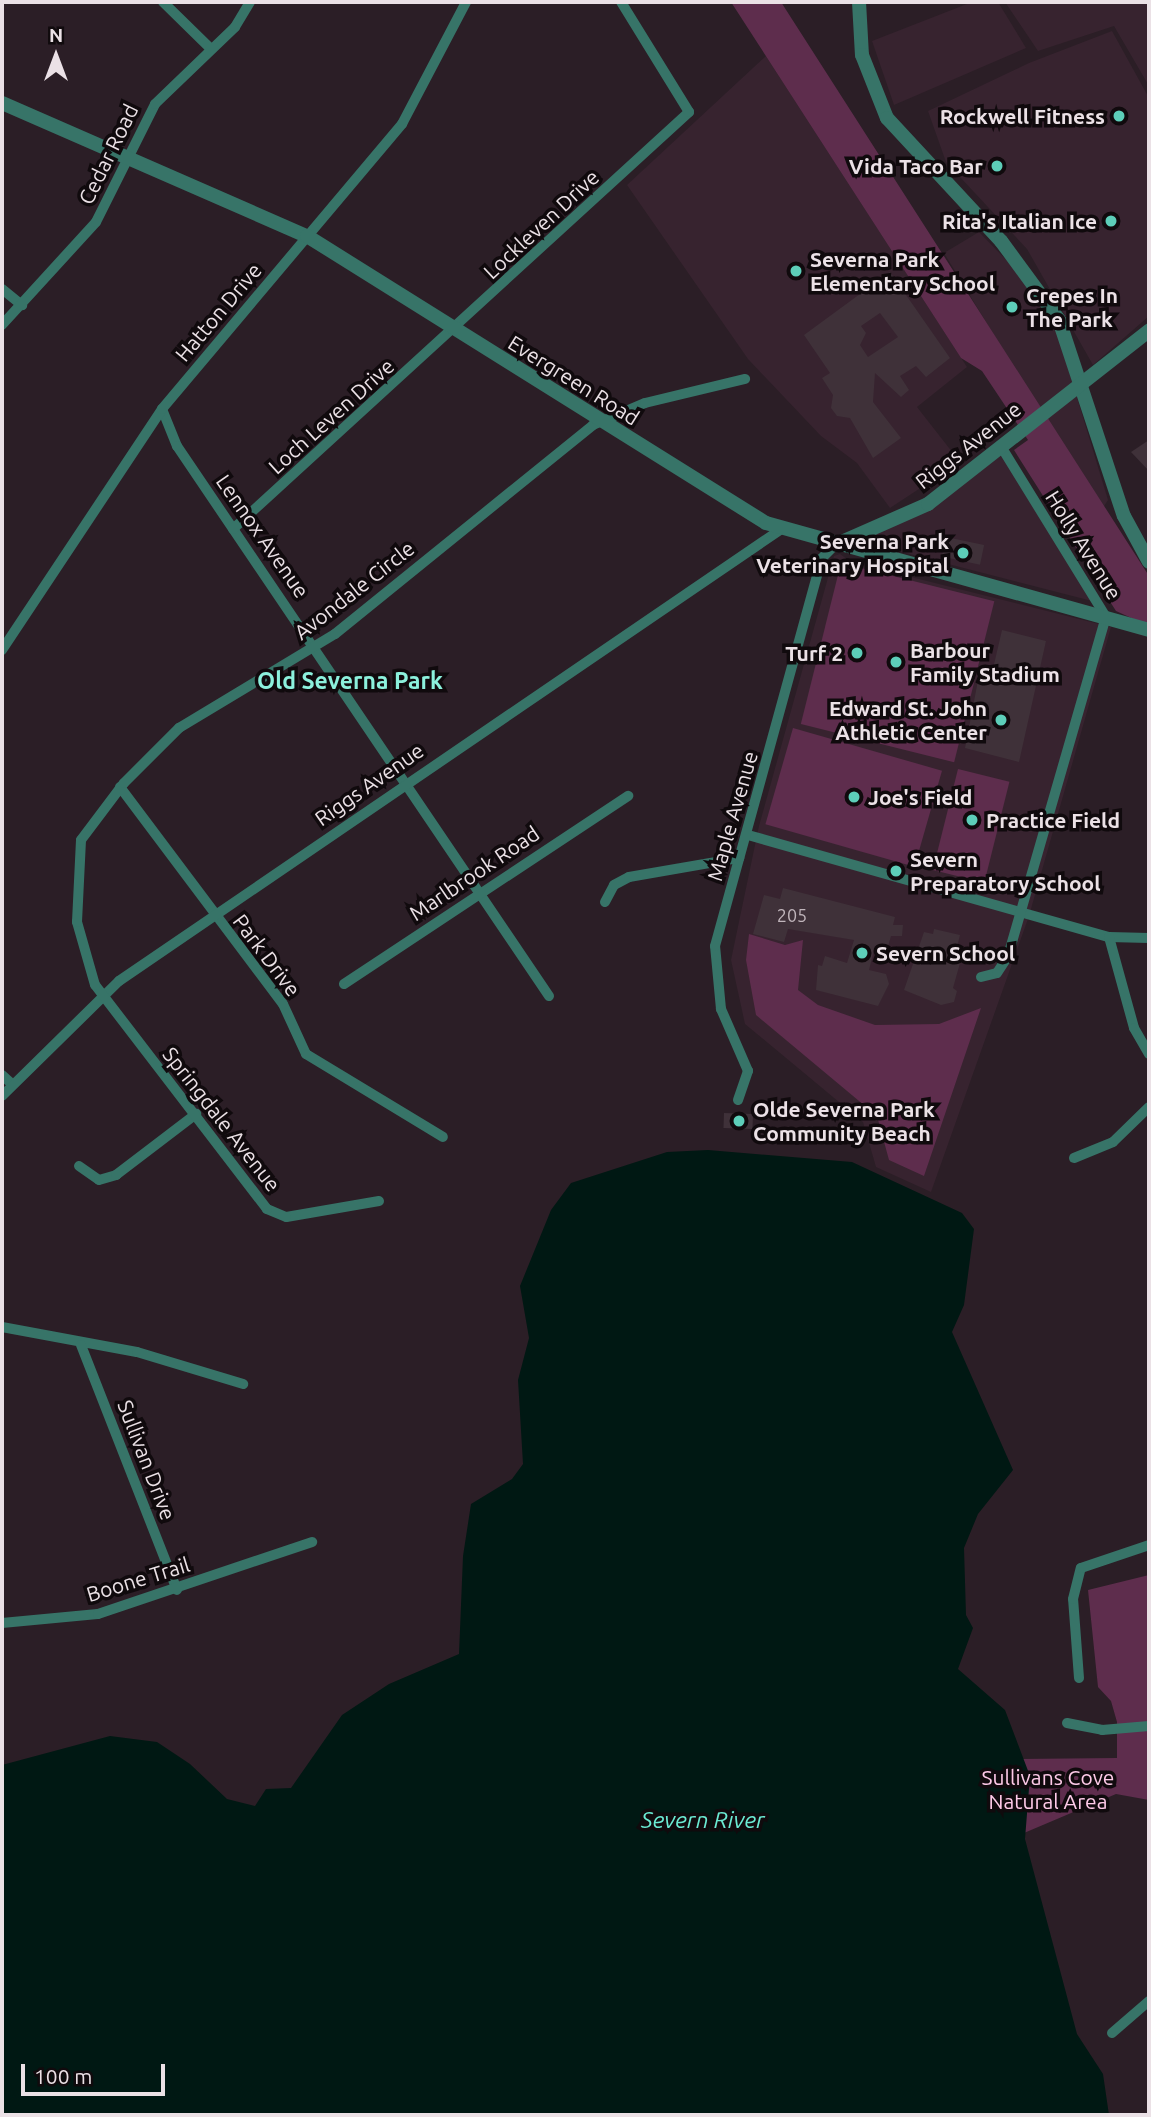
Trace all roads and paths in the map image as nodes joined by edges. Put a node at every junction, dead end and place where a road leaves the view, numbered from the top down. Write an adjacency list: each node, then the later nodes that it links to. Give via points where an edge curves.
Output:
1 (163, 2): 6 (street)
2 (250, 2): 6 (street, Cedar Road, via 235,27)
3 (466, 2): 9 (street, Hatton Drive, via 402,124)
4 (621, 2): 13 (street, Lockleven Drive, via 690,112)
5 (859, 2): 16 (street, via 862,55 882,111 1041,290 1059,320)
6 (211, 49): 8 (street, Cedar Road, via 155,104)
7 (2, 103): 8 (street, Evergreen Road)
8 (129, 157): 9 (street, Evergreen Road); 11 (street, Cedar Road, via 96,222)
9 (307, 236): 13 (street, Evergreen Road); 17 (street, Hatton Drive)
10 (2, 289): 11 (street)
11 (22, 305): 12 (street, Cedar Road)
12 (2, 325)
13 (454, 331): 18 (street, Evergreen Road); 20 (street, Loch Leven Drive)
14 (1149, 331): 16 (street, Riggs Avenue)
15 (745, 379): 18 (street, Avondale Circle, via 687,391)
16 (1083, 385): 19 (street, Riggs Avenue); 23 (street, via 1124,516)
17 (162, 410): 20 (street, Lennox Avenue, via 177,446); 27 (street, Hatton Drive)
18 (601, 421): 21 (street, Evergreen Road); 26 (street, Avondale Circle)
19 (1001, 446): 22 (street, Riggs Avenue, via 928,504); 24 (street, Holly Avenue)
20 (233, 529): 26 (street, Lennox Avenue)
21 (780, 530): 22 (street, Evergreen Road); 28 (street, Riggs Avenue)
22 (835, 545): 24 (street, Evergreen Road); 31 (street, Maple Avenue, via 822,558)
23 (1148, 559)
24 (1106, 617): 25 (street, Evergreen Road); 35 (street, Holly Avenue)
25 (1149, 629)
26 (315, 648): 28 (street, Lennox Avenue); 29 (street, Avondale Circle, via 179,728)
27 (2, 650)
28 (406, 784): 33 (street, Lennox Avenue); 36 (street, Riggs Avenue)
29 (120, 788): 36 (street, Park Drive); 41 (street, Avondale Circle, via 87,829 78,851 80,942)
30 (628, 796): 33 (street, Marlbrook Road)
31 (748, 835): 32 (street, Maple Avenue); 35 (street)
32 (740, 858): 34 (street, via 629,877 614,885); 47 (street, Maple Avenue, via 715,946 721,1009 748,1071)
33 (480, 892): 40 (street, Marlbrook Road); 42 (street, Lennox Avenue)
34 (605, 902)
35 (1022, 910): 37 (street); 39 (street, Holly Avenue, via 1008,956 997,973)
36 (212, 914): 41 (street, Riggs Avenue); 50 (street, Park Drive, via 283,1004 306,1054)
37 (1109, 937): 38 (street); 43 (street, via 1134,1028)
38 (1149, 938)
39 (981, 977)
40 (344, 984)
41 (101, 994): 45 (street, Riggs Avenue); 49 (street, Springdale Avenue)
42 (548, 996)
43 (1149, 1054)
44 (2, 1074): 45 (street)
45 (12, 1084): 46 (street, Riggs Avenue)
46 (2, 1096)
47 (738, 1100)
48 (1149, 1107): 51 (street, via 1112,1142)
49 (196, 1114): 52 (street, via 116,1175 99,1180); 53 (street, Springdale Avenue, via 276,1216)
50 (443, 1137)
51 (1074, 1158)
52 (79, 1167)
53 (379, 1201)
54 (2, 1326): 55 (street)
55 (81, 1345): 56 (street, via 137,1352); 59 (street, Sullivan Drive)
56 (243, 1384)
57 (312, 1542): 59 (street, Boone Trail)
58 (1149, 1545): 61 (street, via 1081,1568 1073,1599)
59 (177, 1590): 60 (street, Boone Trail, via 97,1614)
60 (2, 1623)
61 (1079, 1678)
62 (1067, 1723): 63 (street, via 1102,1730)
63 (1149, 1726)
64 (1149, 2001): 65 (street)
65 (1112, 2033)

